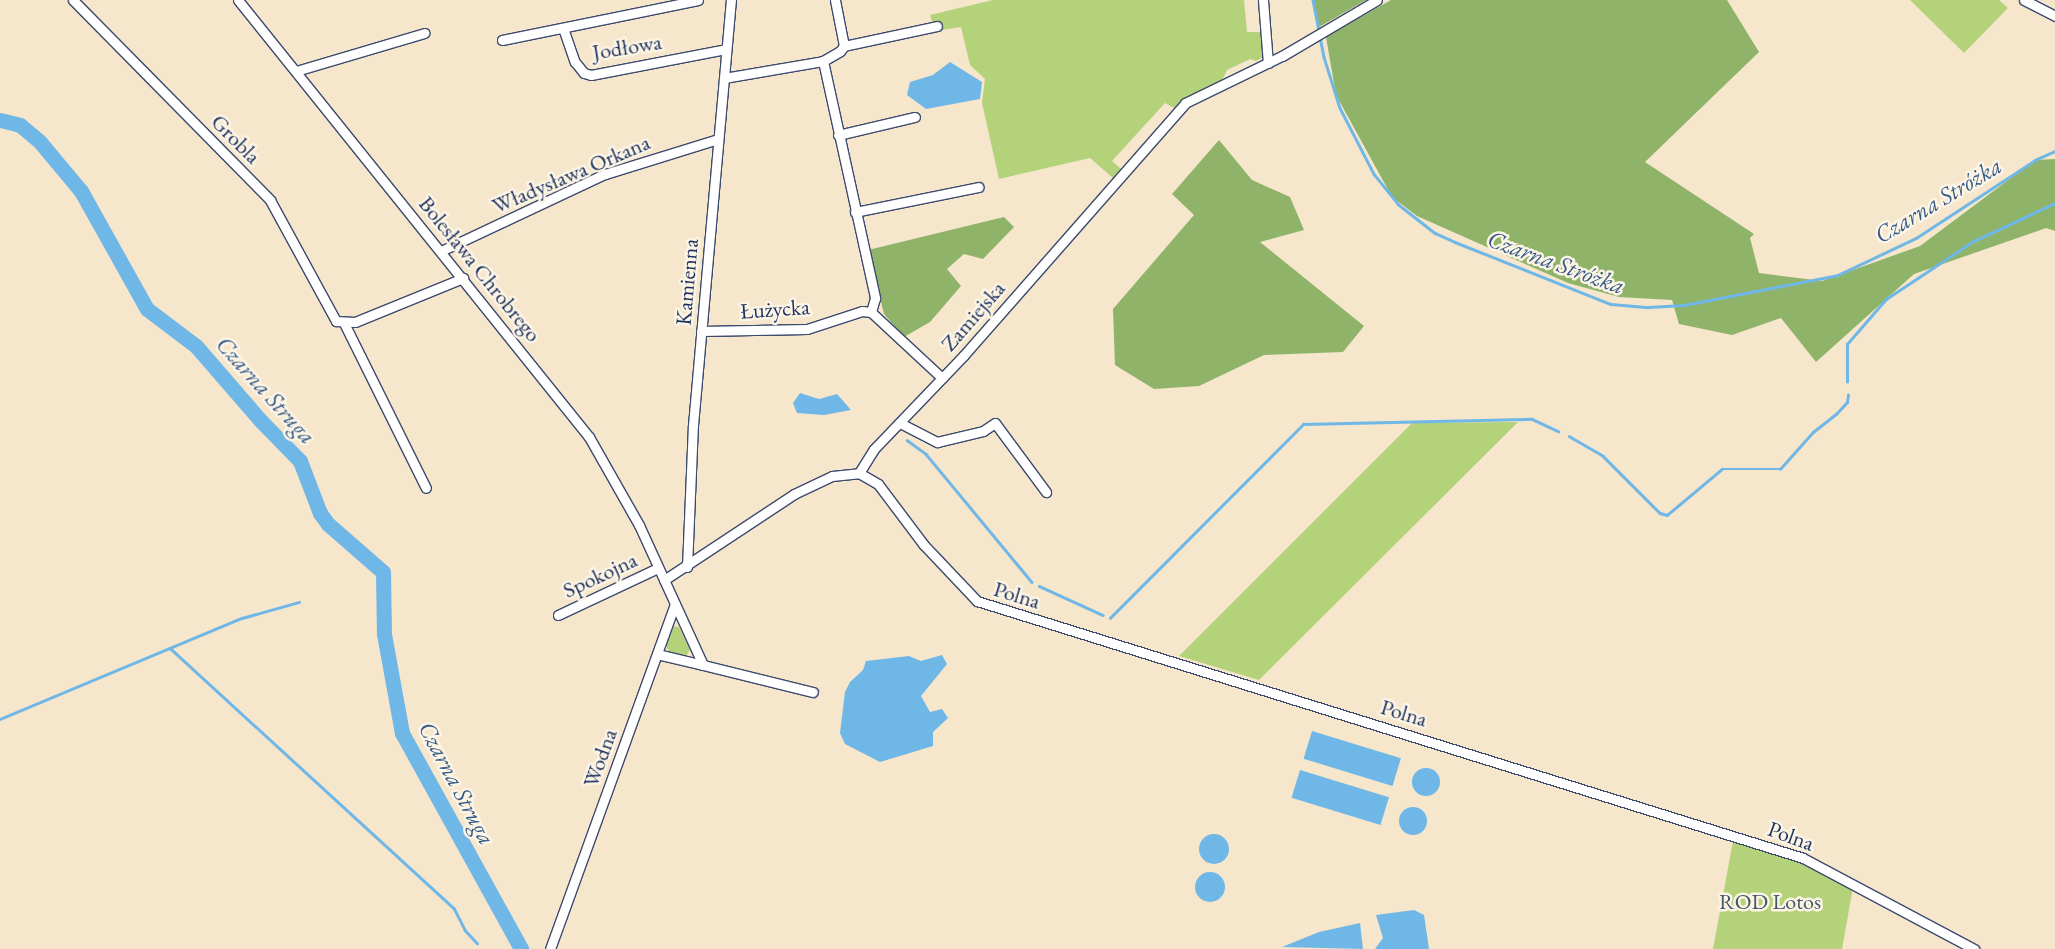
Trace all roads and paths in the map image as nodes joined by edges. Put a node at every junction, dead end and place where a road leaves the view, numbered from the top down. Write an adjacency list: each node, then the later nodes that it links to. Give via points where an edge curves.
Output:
1 (73, 0): 28 (street, Grobla, via 270,200 336,321)
2 (238, 0): 18 (street, Bolesława Chrobrego)
3 (698, 0): 11 (street)
4 (730, 0): 15 (street, Kamienna)
5 (835, 0): 14 (street)
6 (1263, 0): 17 (street)
7 (1377, 0): 17 (street, Zamiejska)
8 (2024, 0): 9 (street)
9 (2055, 16)
10 (937, 26): 14 (street)
11 (563, 28): 13 (street); 15 (street, Jodłowa, via 575,62 584,73 591,75)
12 (424, 33): 18 (street)
13 (502, 40)
14 (844, 46): 16 (street)
15 (726, 49): 19 (street, Kamienna)
16 (822, 61): 19 (street); 21 (street)
17 (1268, 62): 30 (street, Zamiejska, via 1180,107)
18 (296, 71): 25 (street, Bolesława Chrobrego)
19 (724, 78): 22 (street, Kamienna)
20 (915, 117): 21 (street)
21 (838, 134): 24 (street)
22 (718, 139): 25 (street, Władysława Orkana, via 605,174); 29 (street, Kamienna)
23 (980, 187): 24 (street)
24 (855, 212): 27 (street, via 875,298)
25 (441, 251): 26 (street, Bolesława Chrobrego)
26 (463, 278): 28 (street); 36 (street, Bolesława Chrobrego, via 589,437 614,477)
27 (872, 312): 29 (street, Łużycka, via 862,311 807,330); 30 (street)
28 (344, 323): 33 (street, Grobla)
29 (701, 331): 35 (street, Kamienna)
30 (942, 378): 31 (street, Zamiejska)
31 (900, 423): 32 (street, Zamiejska, via 874,449); 34 (street, via 937,442 983,431 995,423)
32 (859, 473): 35 (street, via 832,476 794,494); 44 (street, Polna, via 878,484 924,545 976,602 1779,850 1840,876)
33 (426, 488)
34 (1046, 492)
35 (687, 567): 37 (street)
36 (658, 568): 37 (street, Bolesława Chrobrego); 39 (street, Spokojna)
37 (664, 580): 38 (street)
38 (674, 604): 40 (street, Wodna); 41 (street)
39 (558, 615)
40 (657, 654): 41 (street); 43 (street, Wodna)
41 (703, 664): 42 (street)
42 (814, 692)
43 (550, 949)
44 (1974, 949)

